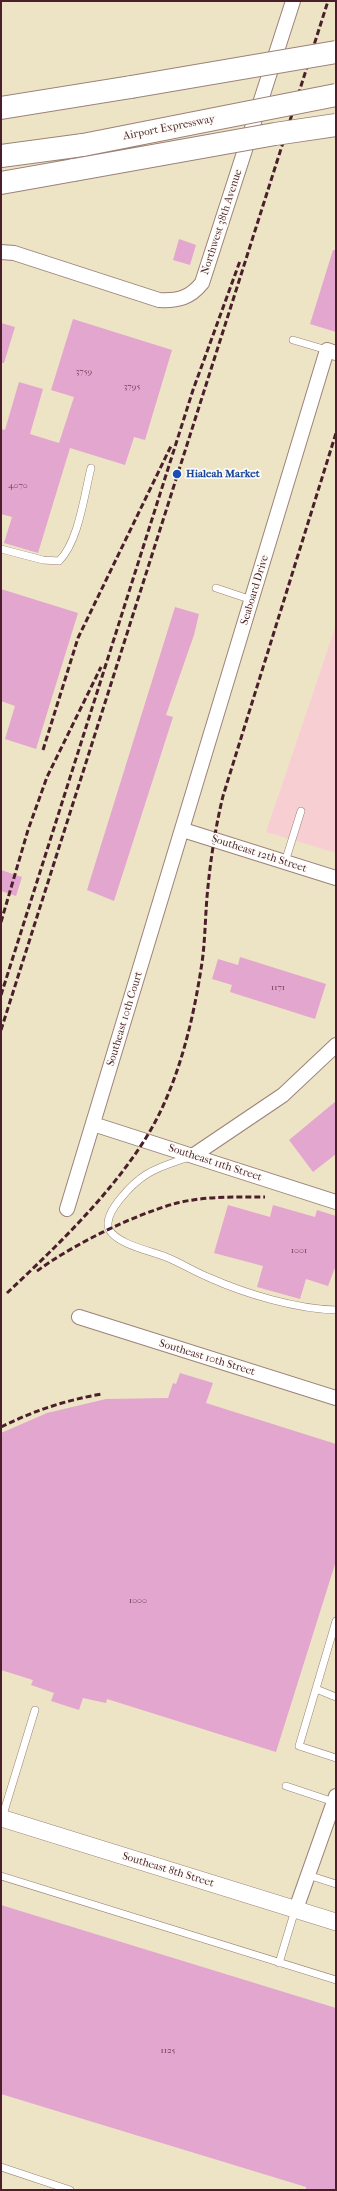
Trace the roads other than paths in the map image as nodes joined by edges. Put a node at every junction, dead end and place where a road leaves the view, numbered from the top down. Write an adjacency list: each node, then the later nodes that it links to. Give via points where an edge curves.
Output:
1 (293, 1): 8 (street, Northwest 38th Avenue, via 202,283 196,290 187,297 159,300 14,253)
2 (336, 52): 4 (highway, bridge)
3 (336, 95): 6 (highway, Airport Expressway, bridge, via 83,145)
4 (1, 108)
5 (336, 125): 7 (highway, bridge)
6 (1, 156)
7 (1, 182)
8 (1, 252)
9 (293, 340): 10 (lane)
10 (331, 351): 14 (street, Seaboard Drive)
11 (91, 468): 12 (lane, via 72,540 67,553 59,561 43,560)
12 (1, 549)
13 (216, 588): 14 (lane)
14 (252, 600): 16 (street, Seaboard Drive)
15 (301, 812): 17 (lane)
16 (183, 830): 17 (street, Southeast 12th Street); 20 (street, Southeast 10th Court)
17 (285, 862): 18 (street, Southeast 12th Street)
18 (336, 878)
19 (335, 1048): 21 (street, via 283,1095)
20 (93, 1124): 21 (street, Southeast 11th Street); 23 (street, Southeast 10th Court)
21 (194, 1155): 22 (street, Southeast 11th Street); 24 (lane, via 167,1164 146,1175 127,1191 114,1208 108,1222 110,1230 122,1241 167,1258 211,1279 281,1302)
22 (335, 1200)
23 (67, 1210)
24 (336, 1310)
25 (79, 1317): 26 (street, Southeast 10th Street)
26 (336, 1398)
27 (336, 1621): 28 (lane)
28 (316, 1689): 29 (lane); 31 (lane, via 299,1746)
29 (336, 1697)
30 (36, 1710): 34 (lane)
31 (336, 1758)
32 (286, 1786): 33 (lane)
33 (335, 1799): 35 (street)
34 (2, 1818): 38 (street, Southeast 8th Street)
35 (308, 1875): 37 (lane); 38 (street)
36 (1, 1876): 40 (lane)
37 (336, 1884)
38 (296, 1909): 39 (street, Southeast 8th Street); 40 (lane)
39 (336, 1922)
40 (279, 1963): 41 (lane)
41 (336, 1980)
42 (1, 2167): 43 (lane)
43 (70, 2190)

